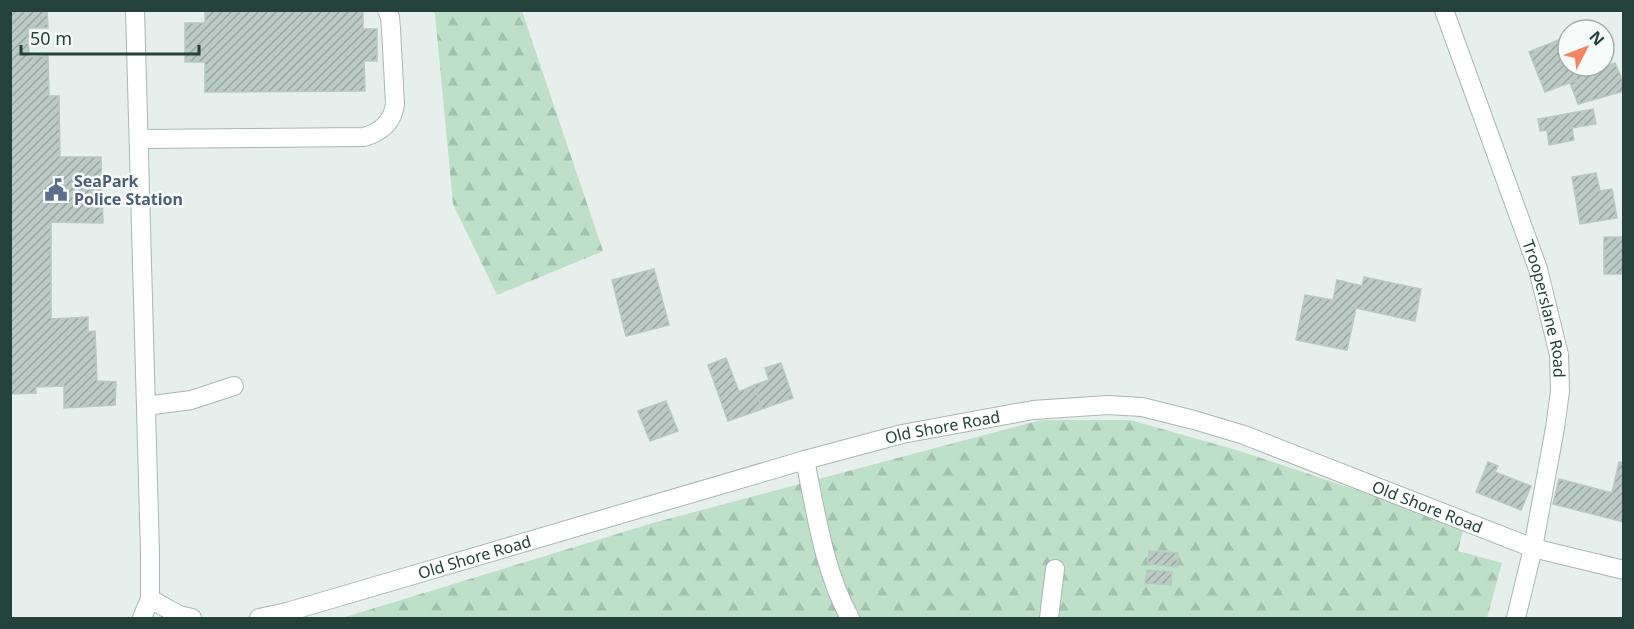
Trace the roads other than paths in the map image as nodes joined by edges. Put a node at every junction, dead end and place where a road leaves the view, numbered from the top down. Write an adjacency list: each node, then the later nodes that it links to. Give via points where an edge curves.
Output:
1 (135, 10): 4 (street)
2 (387, 10): 4 (street, via 395,104 391,119 375,133 364,137)
3 (1444, 10): 8 (street, Trooperslane Road, via 1538,269 1559,356 1560,392)
4 (139, 140): 6 (street)
5 (234, 386): 6 (street, via 190,400)
6 (146, 406): 11 (street)
7 (805, 460): 8 (street, Old Shore Road, via 902,434 1033,410 1142,407 1244,435); 14 (street, Old Shore Road); 15 (street, via 822,540 838,594)
8 (1533, 548): 10 (street, Old Shore Road); 17 (street, Trooperslane Road)
9 (1054, 569): 16 (street)
10 (1623, 570)
11 (150, 599): 12 (street); 13 (street)
12 (142, 618)
13 (192, 618)
14 (259, 618)
15 (850, 618)
16 (1049, 618)
17 (1516, 618)

